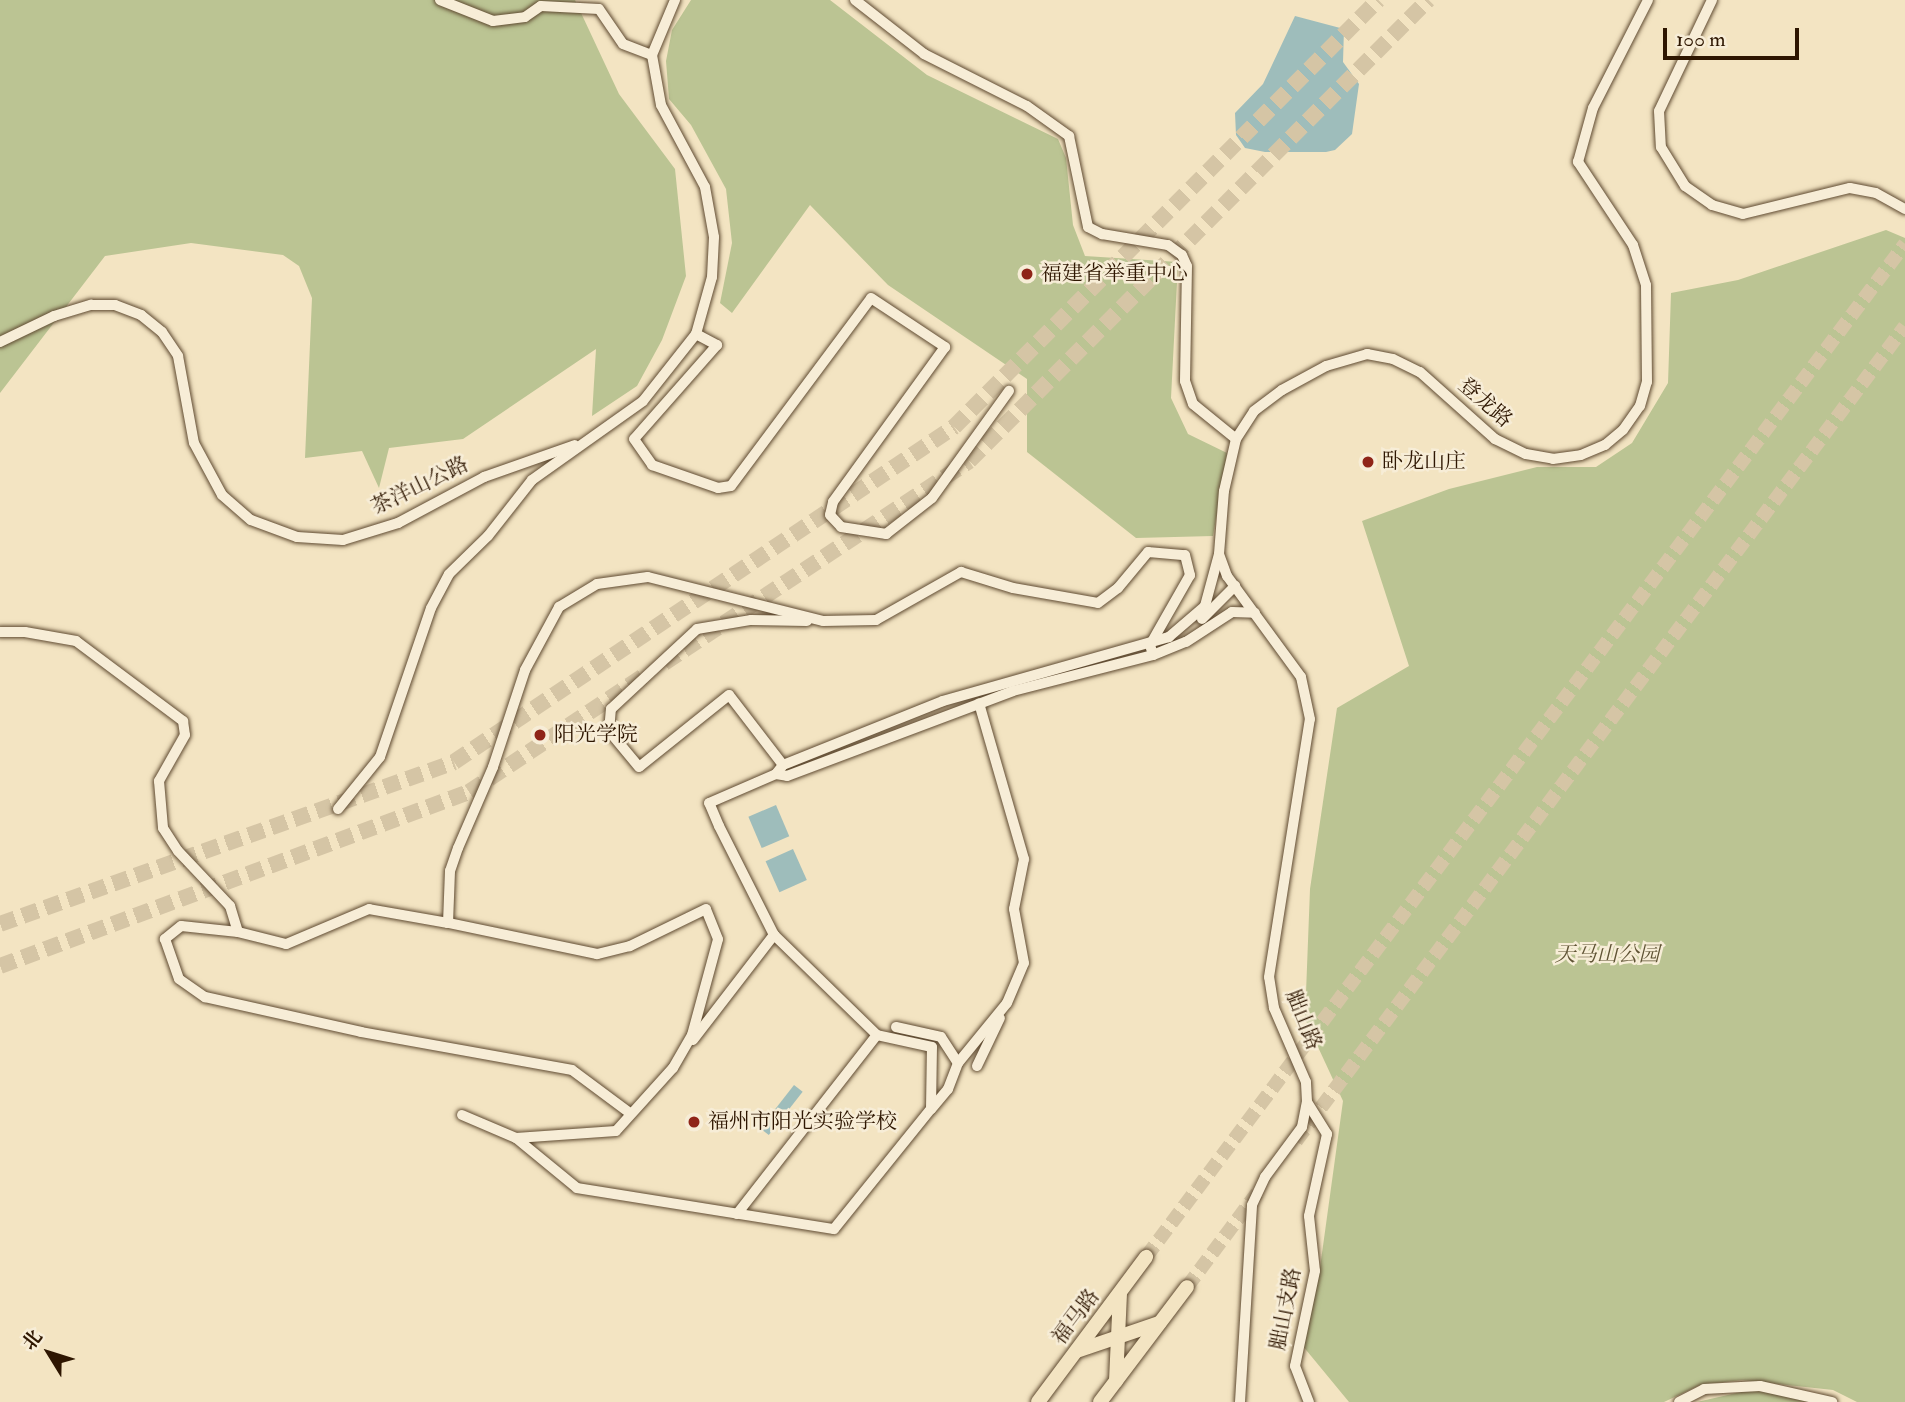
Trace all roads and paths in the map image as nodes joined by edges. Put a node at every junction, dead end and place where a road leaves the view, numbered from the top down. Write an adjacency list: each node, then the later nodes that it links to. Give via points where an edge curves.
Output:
1 (440, 0): 6 (street, via 493,21 525,17 541,6 599,9 623,44)
2 (675, 0): 6 (street)
3 (855, 0): 11 (street, via 924,54 1027,106 1069,136 1088,228 1168,245 1182,256 1187,266 1185,380 1193,404)
4 (1648, 0): 11 (street, 登龙路, via 1593,108 1578,162 1633,245 1646,285 1647,383 1640,406 1623,430 1605,445 1581,455 1553,458 1526,454 1495,439 1420,372 1393,359 1367,354 1338,360 1282,390 1254,411)
5 (1712, 0): 7 (street, via 1659,111 1661,147 1685,186 1712,205 1743,214 1850,188 1876,193)
6 (652, 55): 8 (street, via 661,106 705,187 714,237 712,277)
7 (1905, 209)
8 (696, 334): 10 (street, via 717,345 634,439 652,465 718,488 731,486 871,298 945,347 833,502 830,514 841,527 886,534 932,498); 12 (street, via 643,401)
9 (0, 342): 12 (street, 茶洋山公路, via 54,316 91,305 115,306 141,315 162,332 178,356 194,443 222,495 251,520 297,537 343,540 398,523 484,477)
10 (1009, 391)
11 (1236, 439): 13 (street, 登龙路, via 1224,491)
12 (577, 444): 25 (street, via 532,480 442,585 380,757)
13 (1219, 554): 14 (street); 17 (street, 登龙路)
14 (1235, 586): 15 (street); 17 (street)
15 (1255, 612): 17 (street, via 1232,612); 35 (street, 胐山路, via 1301,677 1309,708 1269,977 1274,1009 1306,1082)
16 (823, 621): 19 (street, via 876,620 961,572 1013,588 1098,603 1118,588 1148,552 1185,555 1190,575); 24 (street, via 751,620 698,629 611,709 609,731 639,767 729,695); 26 (street, via 648,577 597,584 559,607 525,670 493,768 458,848 450,871)
17 (1201, 622): 19 (street, via 1186,642)
18 (0, 632): 27 (street, via 76,641 183,721 186,735 159,781 163,828 178,851 230,906)
19 (1151, 650): 20 (street)
20 (1041, 678): 21 (street); 22 (street)
21 (979, 703): 23 (street); 29 (street, via 1024,859 1014,909 1024,963)
22 (933, 704): 23 (street); 24 (street)
23 (940, 716): 24 (street, via 787,776)
24 (779, 770): 28 (street, via 709,803)
25 (338, 809)
26 (448, 923): 27 (street, via 369,909 286,944); 34 (street, via 597,954 630,946 706,909 718,939 692,1035)
27 (239, 932): 37 (street, via 181,926 165,939 179,979 205,996 361,1032 572,1070)
28 (774, 935): 31 (street); 34 (street)
29 (1007, 1003): 32 (street); 33 (street)
30 (896, 1027): 32 (street, via 942,1037)
31 (877, 1035): 36 (street, via 932,1047); 40 (street)
32 (958, 1063): 36 (street, via 948,1089)
33 (977, 1066)
34 (673, 1068): 37 (street)
35 (1307, 1102): 50 (street, 胐山路, via 1302,1127 1265,1177 1252,1205); 51 (street, 胐山支路, via 1327,1134 1309,1216 1315,1271 1295,1366)
36 (931, 1109): 40 (street, via 834,1229)
37 (630, 1113): 39 (street, via 616,1131)
38 (462, 1115): 39 (street)
39 (516, 1138): 40 (street, via 577,1188)
40 (737, 1214)
41 (1146, 1257): 43 (main road, 福马路)
42 (1187, 1287): 44 (main road)
43 (1120, 1293): 44 (main road, via 1121,1308 1130,1319 1143,1325); 45 (main road); 46 (main road, 福马路)
44 (1159, 1324): 45 (main road); 47 (main road)
45 (1118, 1337): 46 (main road); 47 (main road)
46 (1076, 1352): 47 (main road, via 1091,1348 1106,1352); 48 (main road, 福马路)
47 (1116, 1381): 49 (main road)
48 (1038, 1402)
49 (1100, 1402)
50 (1240, 1402)
51 (1309, 1402)
52 (1679, 1402): 53 (street, via 1704,1389 1760,1386)
53 (1832, 1402)

